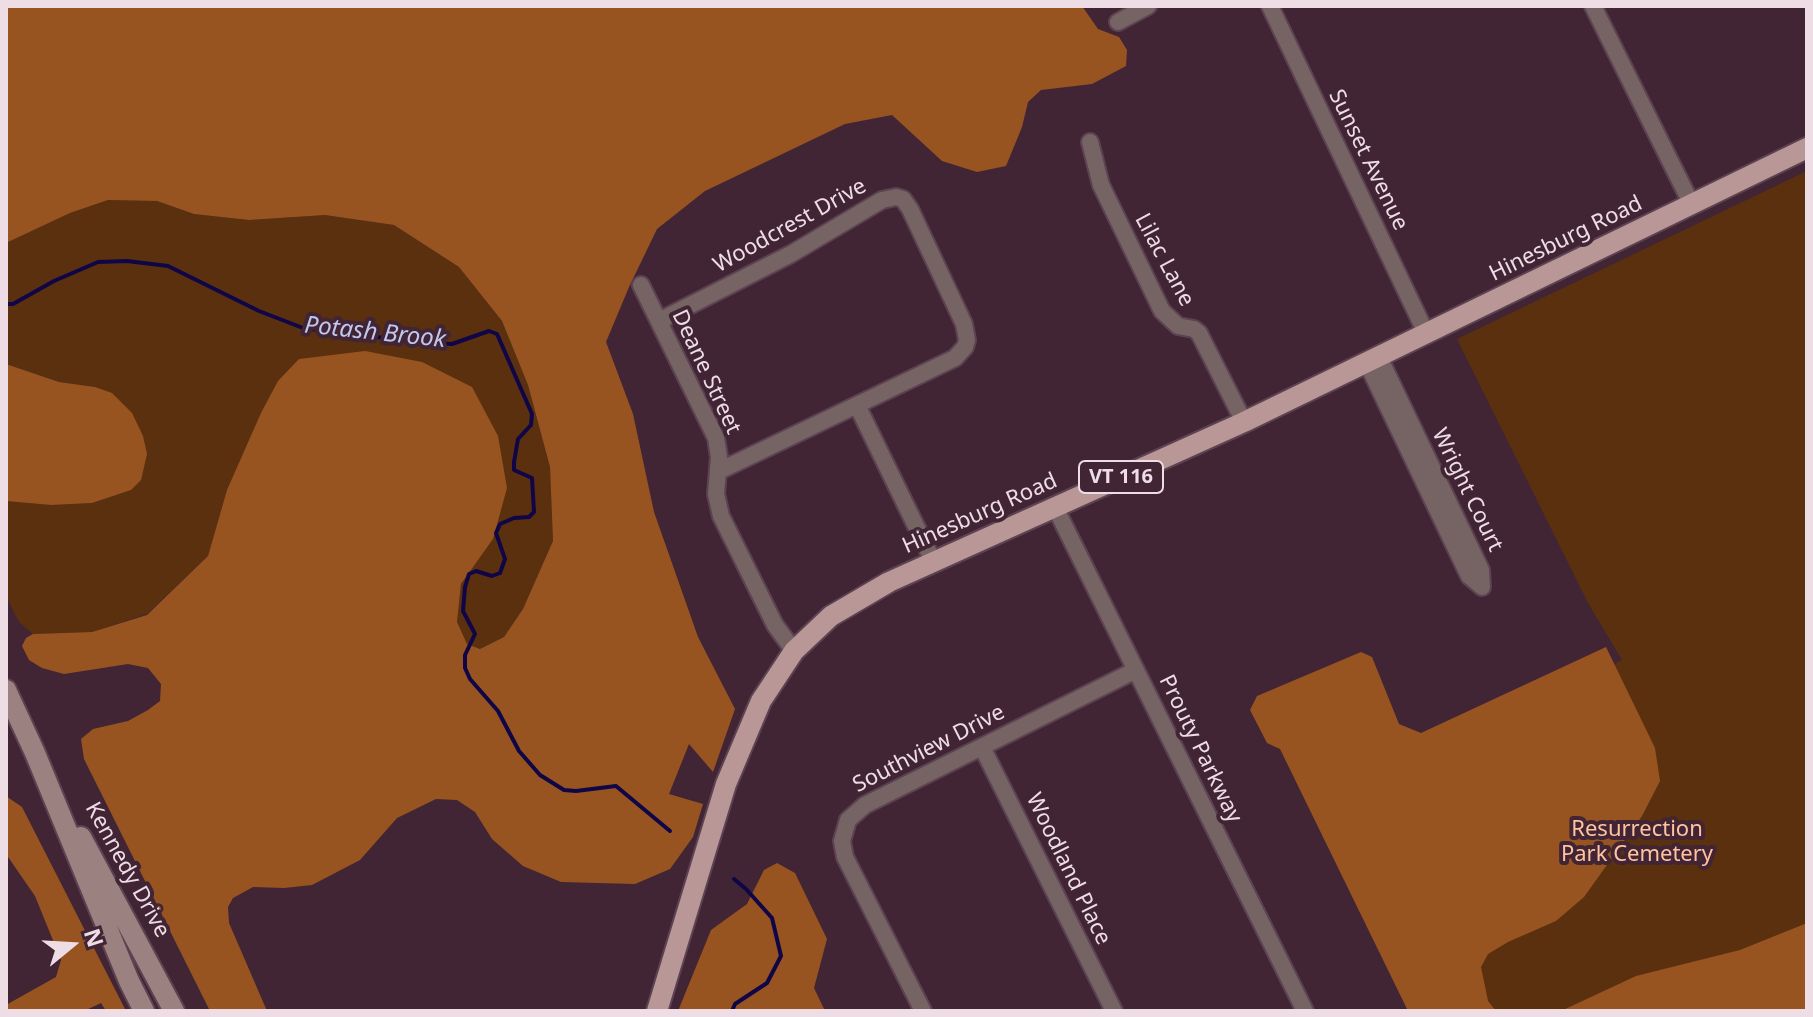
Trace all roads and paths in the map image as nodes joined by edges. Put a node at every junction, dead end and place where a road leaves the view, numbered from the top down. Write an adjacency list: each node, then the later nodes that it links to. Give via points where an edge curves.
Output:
1 (1148, 6): 4 (street)
2 (1270, 6): 10 (street, Sunset Avenue)
3 (1593, 6): 7 (street)
4 (1118, 22)
5 (1090, 142): 13 (street, Lilac Lane, via 1101,185 1162,311 1178,326 1199,333)
6 (1807, 148): 7 (main road, Hinesburg Road / VT 116)
7 (1692, 205): 10 (main road, Hinesburg Road / VT 116)
8 (641, 285): 9 (street, Deane Street)
9 (659, 321): 12 (street, Woodcrest Drive, via 780,260 882,200 903,199 967,340 955,358); 14 (street, Deane Street, via 713,430)
10 (1426, 333): 11 (main road, Hinesburg Road / VT 116)
11 (1373, 360): 11 (street, Wright Court, via 1469,576 1482,587 1481,570); 13 (main road, Hinesburg Road / VT 116)
12 (857, 405): 14 (street, Woodcrest Drive); 16 (street)
13 (1244, 422): 15 (main road, Hinesburg Road / VT 116)
14 (719, 471): 17 (street, Deane Street, via 716,494 721,516 775,625)
15 (1055, 507): 16 (main road, Hinesburg Road / VT 116); 18 (street, Prouty Parkway)
16 (933, 561): 17 (main road, Hinesburg Road / VT 116, via 851,602)
17 (794, 651): 24 (main road, Hinesburg Road / VT 116, via 761,701 726,784)
18 (1136, 670): 20 (street, Southview Drive); 27 (street, Prouty Parkway)
19 (6, 690): 21 (main road, Kennedy Drive)
20 (982, 747): 25 (street, Southview Drive, via 858,810 843,834 851,869); 26 (street, Woodland Place)
21 (35, 753): 22 (main road, Kennedy Drive); 23 (main road, Kennedy Drive)
22 (144, 1011)
23 (174, 1011)
24 (657, 1011)
25 (923, 1011)
26 (1114, 1011)
27 (1305, 1011)

